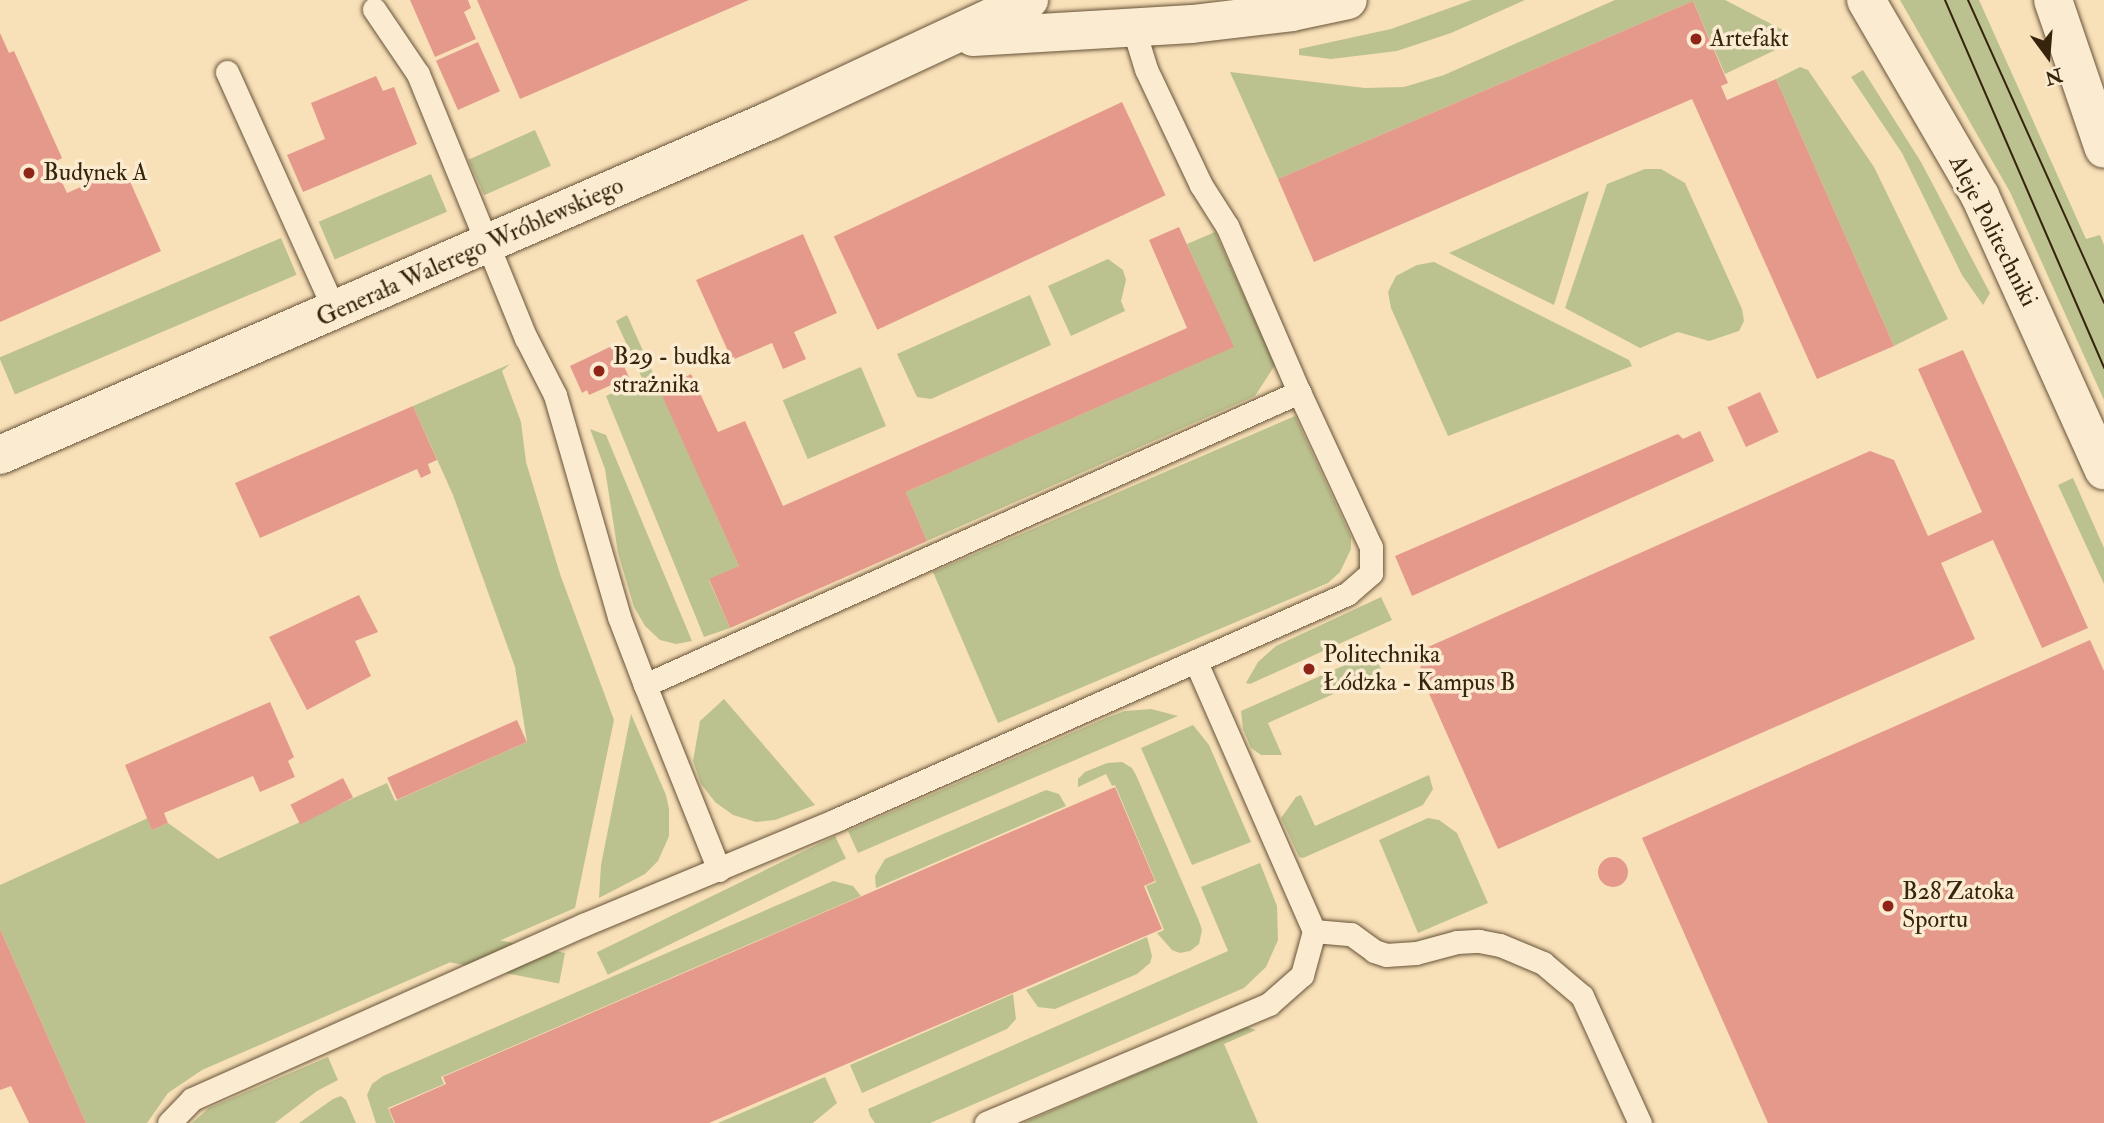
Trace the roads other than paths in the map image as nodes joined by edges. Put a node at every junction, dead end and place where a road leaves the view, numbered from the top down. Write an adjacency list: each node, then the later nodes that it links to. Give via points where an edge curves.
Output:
1 (1029, 0): 7 (street, Generała Walerego Wróblewskiego)
2 (1348, 0): 6 (street, Generała Walerego Wróblewskiego, via 1261,16)
3 (1866, 0): 14 (street, Aleje Politechniki, via 1980,196)
4 (2053, 0): 9 (street)
5 (374, 9): 10 (lane, via 418,74)
6 (1133, 27): 7 (street, Generała Walerego Wróblewskiego, via 1019,32); 12 (lane, via 1146,69 1201,184 1227,226)
7 (936, 42): 10 (street, Generała Walerego Wróblewskiego)
8 (227, 72): 11 (lane)
9 (2104, 149)
10 (488, 244): 11 (street, Generała Walerego Wróblewskiego); 16 (lane, via 555,395 619,617)
11 (335, 311): 13 (street, Generała Walerego Wróblewskiego)
12 (1298, 392): 15 (lane, via 1371,547 1371,573 1347,594); 16 (lane)
13 (0, 455)
14 (2104, 470)
15 (1196, 662): 17 (lane); 18 (lane)
16 (645, 685): 17 (lane)
17 (719, 870): 19 (lane, via 192,1099)
18 (1314, 931): 20 (lane, via 1302,975 1269,1004); 21 (lane, via 1351,934 1386,955 1479,941 1543,963 1582,996)
19 (169, 1123)
20 (986, 1123)
21 (1640, 1123)

